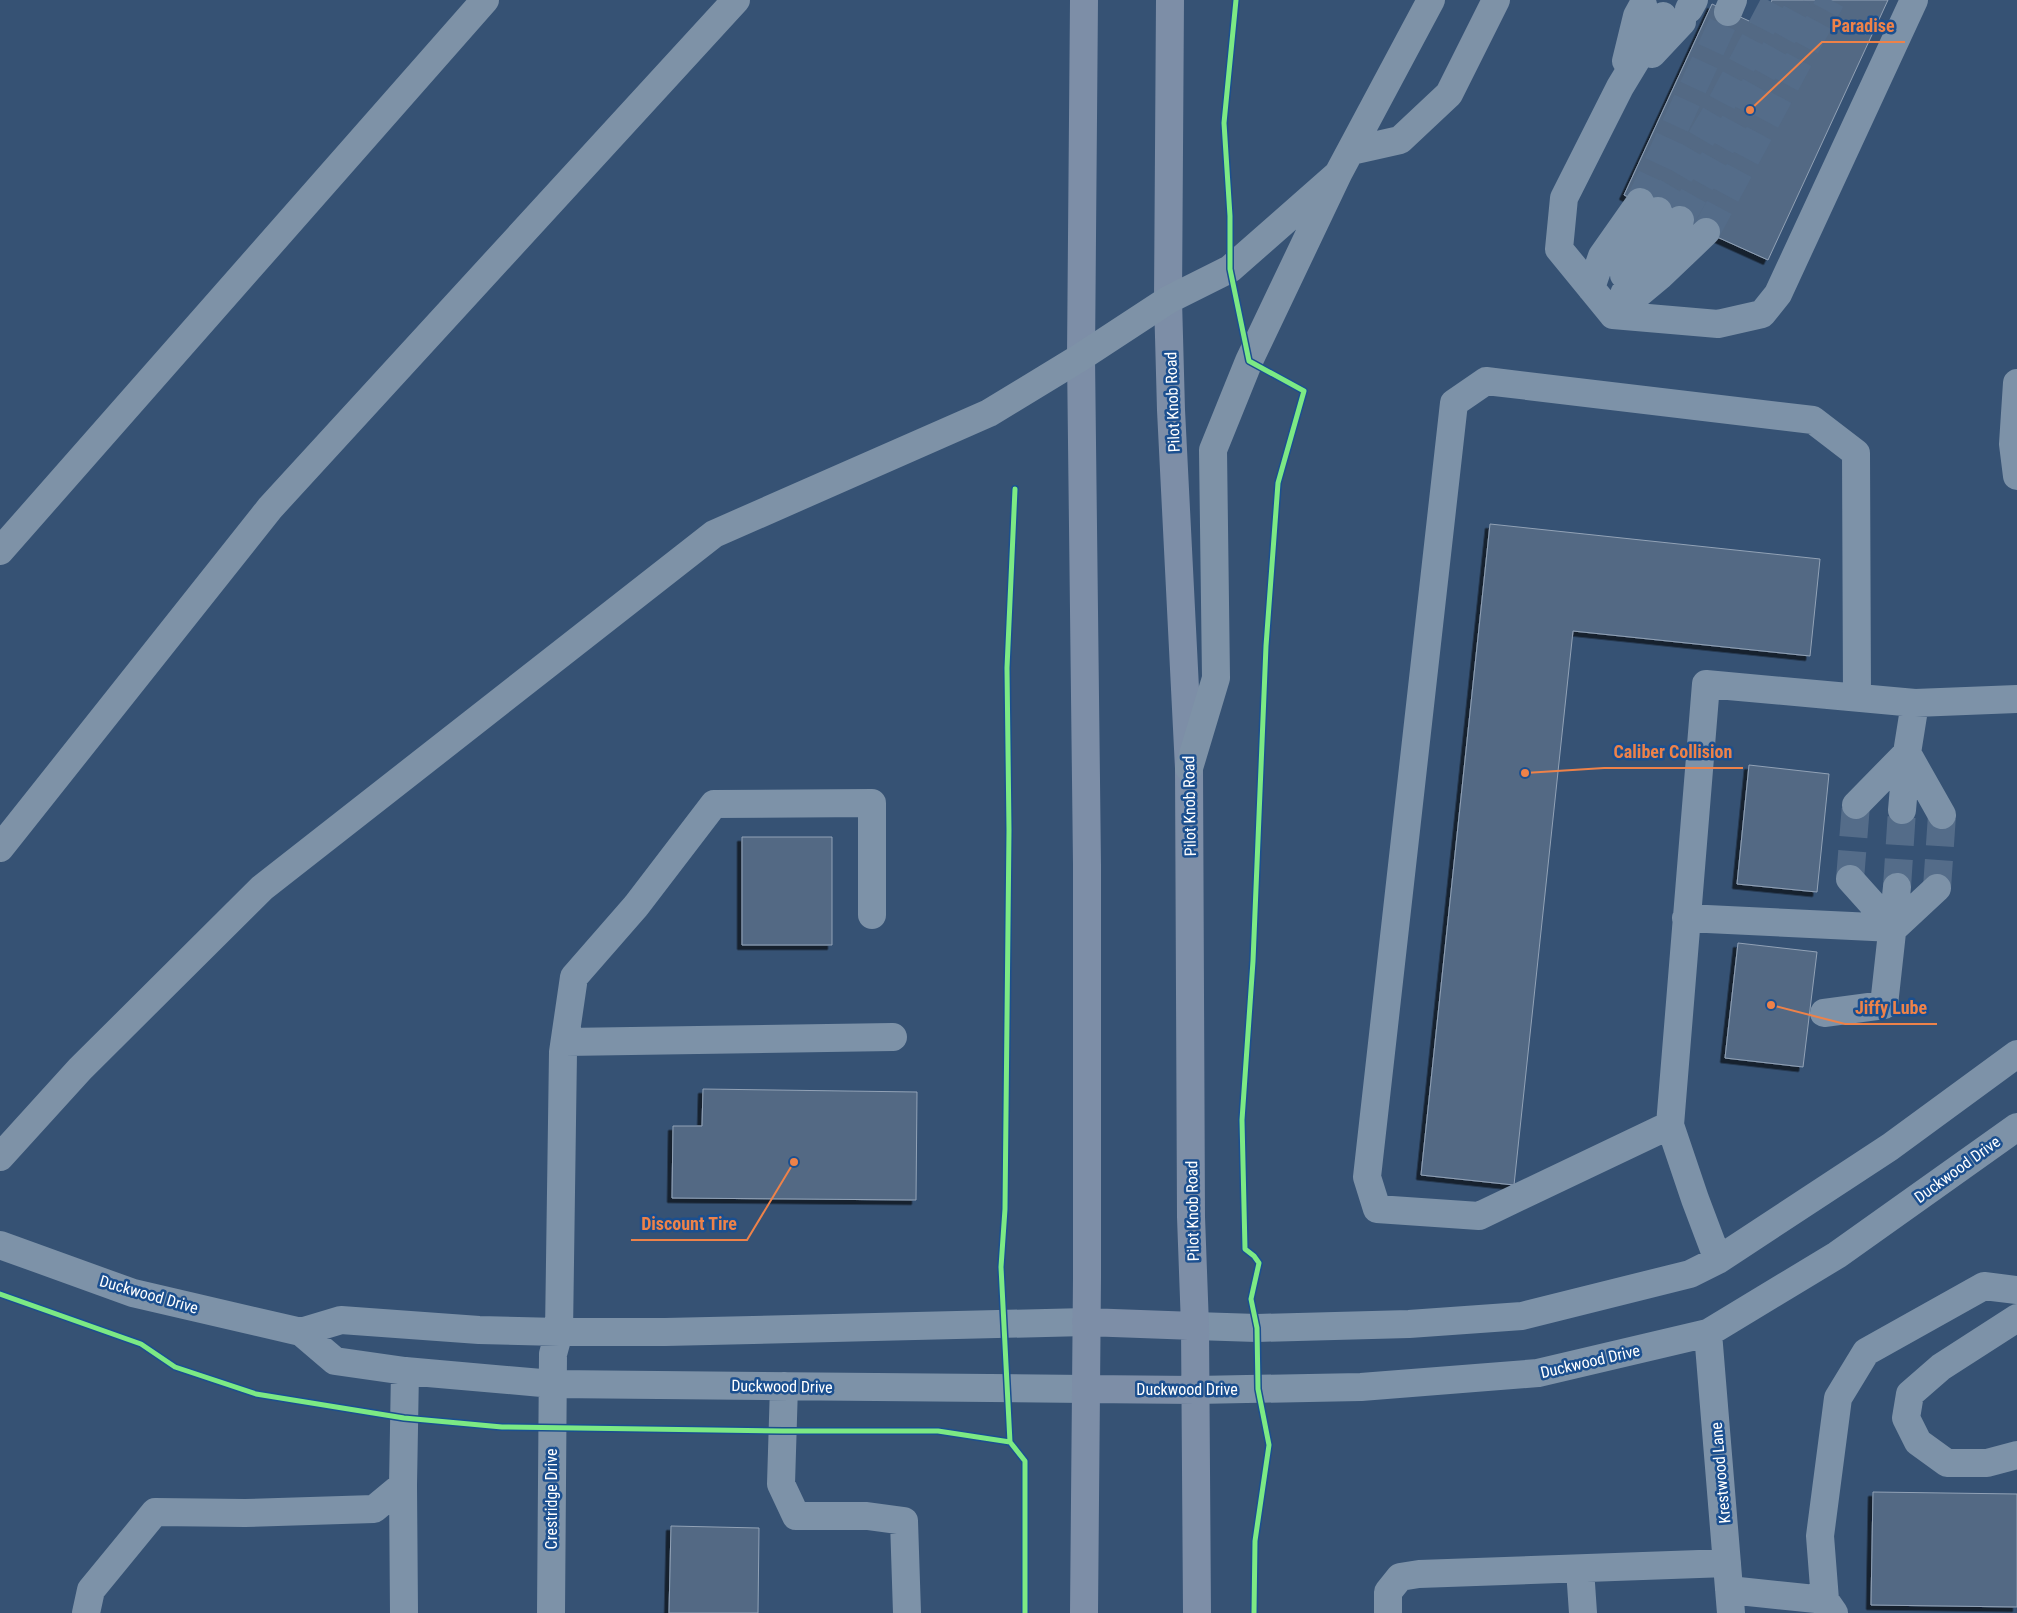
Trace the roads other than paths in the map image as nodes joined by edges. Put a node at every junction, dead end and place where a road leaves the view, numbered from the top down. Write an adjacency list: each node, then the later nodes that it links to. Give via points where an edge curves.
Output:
1 (486, 0): 18 (highway)
2 (736, 0): 27 (highway, via 270,508)
3 (1084, 0): 15 (main road)
4 (1170, 0): 13 (main road, Pilot Knob Road)
5 (1430, 0): 10 (highway)
6 (1496, 0): 10 (highway, via 1449,94 1400,140)
7 (1914, 0): 14 (street, via 1778,294 1762,314 1718,324)
8 (1673, 8): 9 (street); 9 (street, via 1638,16)
9 (1620, 87): 12 (street, via 1564,198 1559,249)
10 (1345, 162): 13 (highway, via 1230,269); 23 (highway, via 1249,361 1212,450 1216,678)
11 (1706, 232): 14 (street)
12 (1591, 288): 14 (street); 14 (street, via 1602,256 1659,211 1629,256)
13 (1168, 300): 15 (highway); 23 (main road, Pilot Knob Road)
14 (1613, 315)
15 (1081, 357): 40 (highway, via 989,413 714,534 262,888 80,1070); 45 (main road, via 1087,865)
16 (2017, 383): 17 (street, via 2013,444)
17 (2017, 476)
18 (0, 551)
19 (1857, 697): 21 (street); 32 (street, via 1706,684); 38 (street, via 1856,453 1813,420 1486,381 1454,404 1367,1177 1378,1209 1479,1216)
20 (2017, 699): 21 (street)
21 (1915, 703): 22 (street)
22 (1907, 753): 24 (street); 25 (street); 26 (street)
23 (1189, 768): 46 (main road, Pilot Knob Road, via 1191,1207)
24 (1856, 805)
25 (1902, 810)
26 (1942, 814)
27 (0, 848)
28 (1850, 879): 33 (street)
29 (1896, 888): 33 (street)
30 (1937, 888): 33 (street)
31 (872, 915): 36 (street, Crestridge Drive, via 872,803 714,804 636,906 574,978)
32 (1686, 918): 33 (street); 38 (street)
33 (1894, 928): 34 (street, via 1884,1005)
34 (1824, 1013)
35 (893, 1037): 36 (street)
36 (565, 1042): 49 (street, Crestridge Drive)
37 (2017, 1054): 42 (street, Duckwood Drive, via 1890,1147)
38 (1670, 1125): 42 (street)
39 (2017, 1127): 48 (street, Duckwood Drive, via 1837,1255)
40 (0, 1157)
41 (0, 1245): 47 (street, Duckwood Drive, via 133,1293)
42 (1718, 1260): 46 (street, Duckwood Drive, via 1690,1274 1522,1316 1408,1324 1257,1328)
43 (2017, 1290): 60 (street, via 1984,1286 1866,1352 1838,1398 1820,1536)
44 (2017, 1318): 55 (street, via 1941,1367 1910,1394 1906,1418 1918,1442 1948,1464 1987,1463)
45 (1086, 1322): 46 (main road, Duckwood Drive); 49 (street, Duckwood Drive, via 675,1332); 53 (main road)
46 (1195, 1326): 54 (main road, Pilot Knob Road)
47 (300, 1332): 49 (street, Duckwood Drive, via 341,1320 479,1330); 50 (street, Duckwood Drive, via 336,1361)
48 (1708, 1333): 54 (street, Duckwood Drive, via 1538,1374 1362,1387); 57 (street, Krestwood Lane)
49 (556, 1343): 51 (street, Crestridge Drive)
50 (405, 1372): 51 (street, Duckwood Drive); 56 (street)
51 (553, 1384): 52 (street, Duckwood Drive); 63 (street, Crestridge Drive)
52 (784, 1386): 53 (street, Duckwood Drive); 64 (street, via 781,1484 796,1516 867,1516 904,1521)
53 (1086, 1389): 54 (main road, Duckwood Drive); 65 (main road)
54 (1196, 1390): 66 (main road, Pilot Knob Road)
55 (2017, 1455)
56 (403, 1485): 61 (street, via 374,1509 154,1512 91,1590); 62 (street)
57 (1727, 1563): 58 (street); 59 (street, Krestwood Lane)
58 (1580, 1569): 67 (street, via 1400,1577 1388,1592); 68 (street)
59 (1730, 1602): 60 (street)
60 (1830, 1606)
61 (86, 1613)
62 (404, 1613)
63 (551, 1613)
64 (907, 1613)
65 (1084, 1613)
66 (1197, 1613)
67 (1388, 1613)
68 (1583, 1613)

